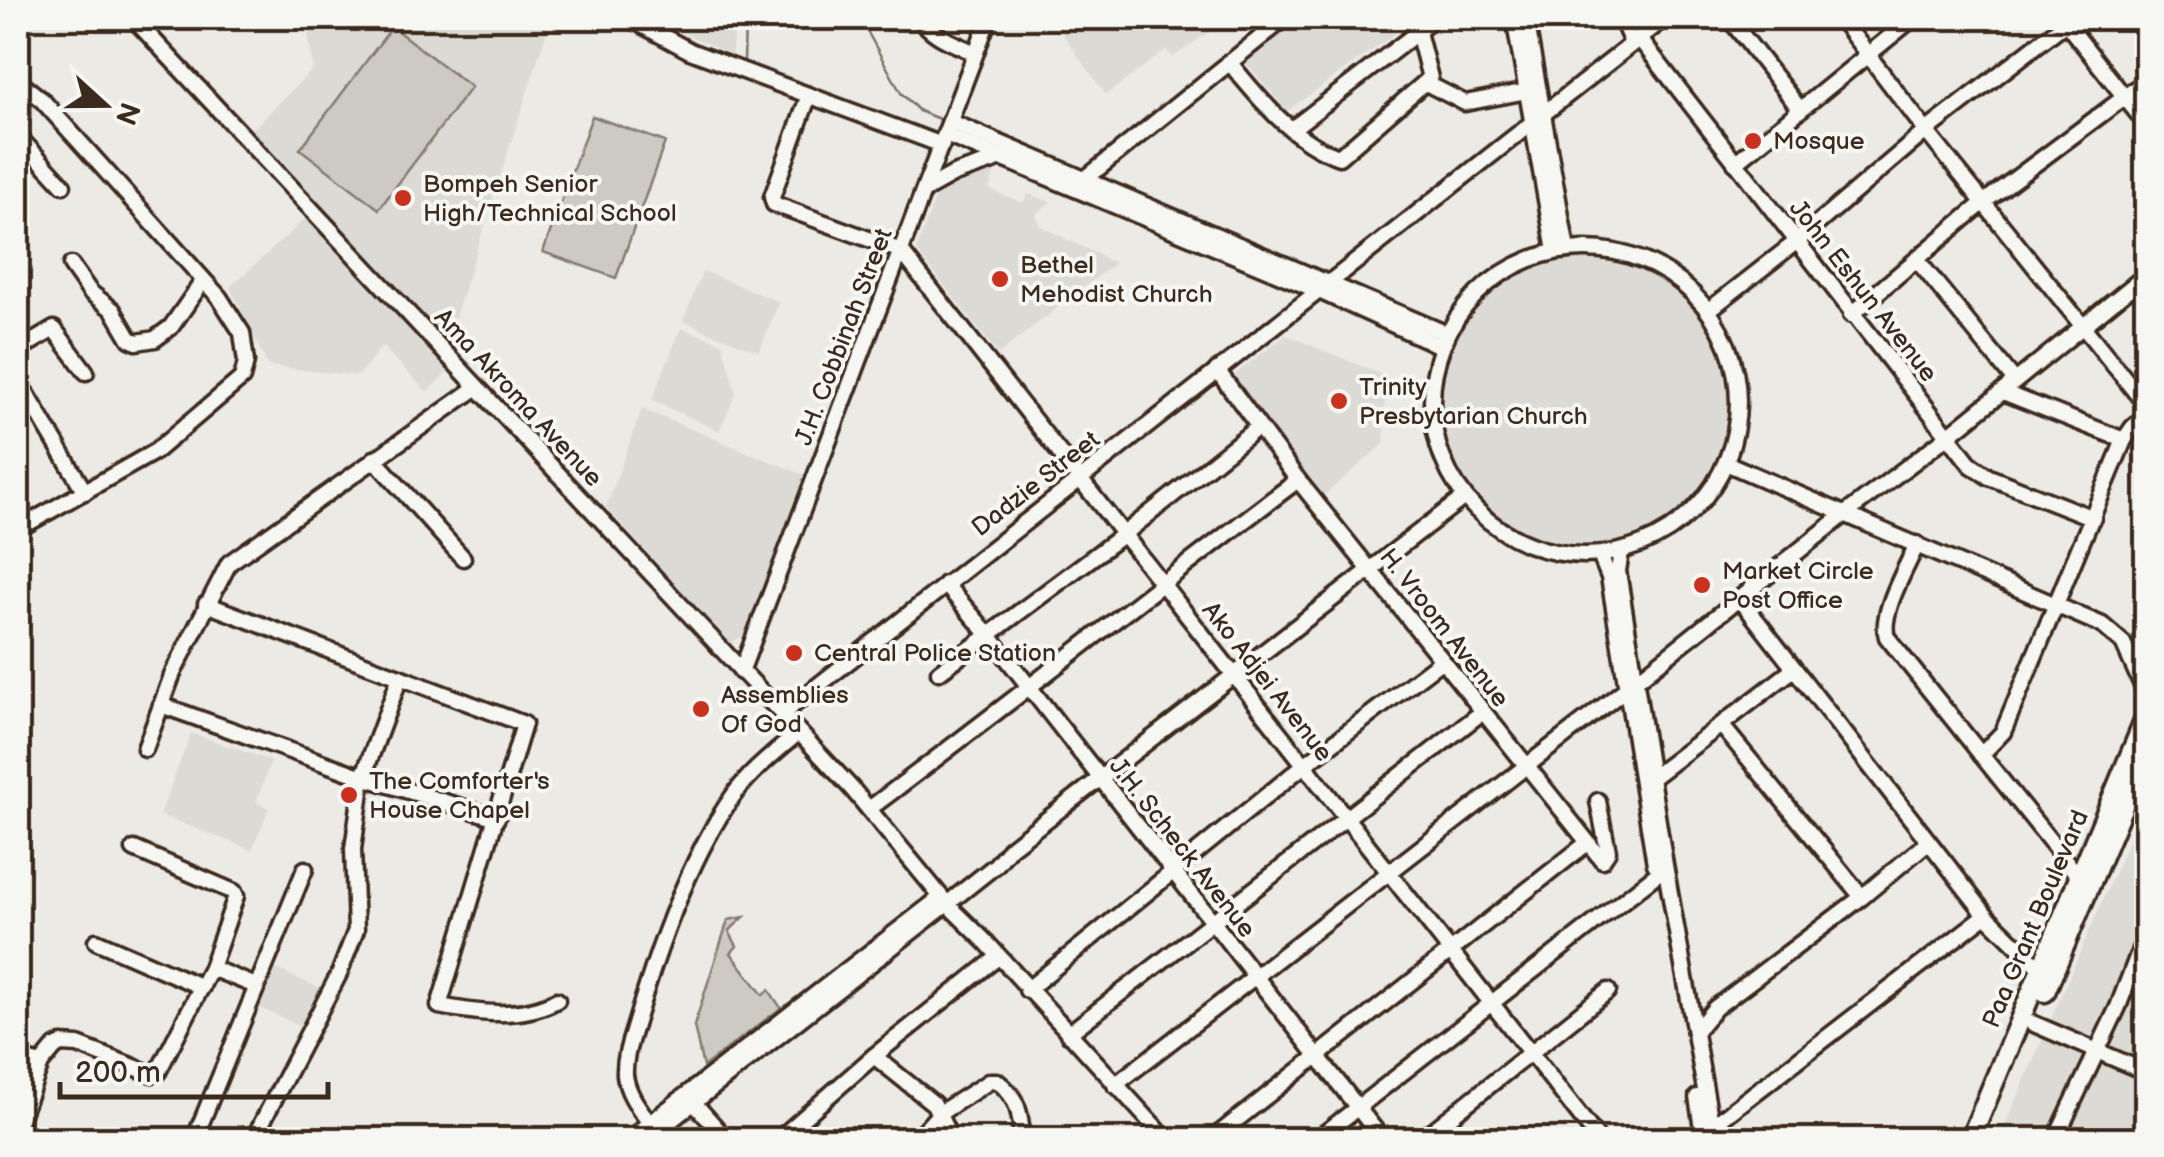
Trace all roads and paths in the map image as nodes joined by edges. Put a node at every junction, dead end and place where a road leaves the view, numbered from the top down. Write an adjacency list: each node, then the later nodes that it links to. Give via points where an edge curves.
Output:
1 (133, 18): 58 (street, Ama Akroma Avenue)
2 (629, 18): 24 (street, via 690,51)
3 (920, 18): 17 (street, via 928,30)
4 (989, 18): 17 (street, J.H. Cobbinah Street)
5 (1285, 18): 19 (street)
6 (1432, 18): 15 (street)
7 (1514, 18): 23 (street)
8 (1526, 18): 27 (street)
9 (1621, 18): 16 (street, John Eshun Avenue)
10 (1666, 18): 16 (street, Dadzie Street)
11 (1728, 18): 26 (street)
12 (1840, 18): 18 (street)
13 (1913, 18): 18 (street)
14 (2067, 19): 25 (street); 30 (street)
15 (1418, 32): 22 (street, via 1430,74); 29 (street)
16 (1635, 40): 27 (street, Dadzie Street); 34 (street, John Eshun Avenue)
17 (975, 53): 31 (street, J.H. Cobbinah Street)
18 (1868, 54): 26 (street); 30 (street)
19 (1228, 62): 29 (street); 35 (street)
20 (18, 81): 46 (street)
21 (2146, 81): 25 (street)
22 (1426, 83): 23 (street, via 1465,103); 29 (street, via 1338,158)
23 (1526, 91): 27 (street)
24 (809, 95): 31 (street); 41 (street, via 774,204)
25 (2125, 98): 28 (street); 38 (street)
26 (1798, 108): 34 (street)
27 (1538, 120): 40 (street); 43 (street, Dadzie Street)
28 (2146, 124)
29 (1292, 129)
30 (1926, 131): 38 (street); 39 (street)
31 (946, 134): 33 (street); 35 (street); 37 (street, J.H. Cobbinah Street)
32 (18, 136): 36 (street)
33 (1002, 158): 37 (street); 47 (street)
34 (1735, 163): 39 (street, John Eshun Avenue)
35 (1084, 179): 47 (street)
36 (62, 185)
37 (924, 190): 41 (street, J.H. Cobbinah Street)
38 (1984, 202): 42 (street); 51 (street)
39 (1796, 242): 49 (street); 50 (street, John Eshun Avenue)
40 (1561, 250): 49 (street, via 1599,248 1641,258 1679,280); 52 (street, via 1511,267 1474,296)
41 (901, 251): 66 (street, Ako Adjei Avenue); 87 (street, J.H. Cobbinah Street)
42 (1918, 261): 50 (street); 57 (street)
43 (1355, 264): 47 (street, Dadzie Street); 48 (street)
44 (71, 265): 46 (street, via 137,342 172,327)
45 (2146, 276): 51 (street)
46 (203, 281): 68 (street, via 242,333 242,378 156,451)
47 (1324, 287): 48 (street); 52 (street); 54 (street, Dadzie Street)
48 (1354, 293): 52 (street)
49 (1709, 310): 65 (street, via 1738,384 1737,424)
50 (1852, 315): 62 (street, John Eshun Avenue)
51 (2084, 327): 57 (street); 59 (street)
52 (1442, 340): 69 (street, via 1431,404 1436,439)
53 (18, 350): 55 (street, via 54,329)
54 (1217, 370): 61 (street, H. Vroom Avenue); 66 (street, Dadzie Street)
55 (86, 372)
56 (18, 379): 68 (street)
57 (2009, 386): 62 (street); 63 (street)
58 (476, 388): 64 (street); 87 (street, Ama Akroma Avenue)
59 (2146, 404)
60 (2146, 416): 63 (street)
61 (1258, 427): 67 (street, H. Vroom Avenue); 73 (street)
62 (1948, 436): 70 (street); 71 (street, John Eshun Avenue, via 1979,472)
63 (2124, 440): 71 (street)
64 (374, 459): 77 (street); 82 (street, via 236,556)
65 (1726, 463): 70 (street); 75 (street, via 1691,514 1667,533)
66 (1078, 479): 73 (street, Ako Adjei Avenue); 80 (street, Dadzie Street)
67 (1298, 480): 78 (street, H. Vroom Avenue); 79 (street)
68 (85, 492): 72 (street)
69 (1463, 498): 76 (street, via 1496,529 1531,547); 78 (street)
70 (1845, 514): 74 (street); 81 (street)
71 (2093, 518): 83 (street)
72 (18, 529)
73 (1124, 534): 79 (street, Ako Adjei Avenue); 84 (street)
74 (1917, 544): 83 (street); 102 (street, via 1884,630)
75 (1621, 552): 76 (street); 91 (street)
76 (1600, 555): 91 (street)
77 (463, 558)
78 (1369, 570): 85 (street, H. Vroom Avenue); 89 (street)
79 (1160, 583): 89 (street, Ako Adjei Avenue); 92 (street)
80 (945, 584): 84 (street, J.H. Scheck Avenue); 96 (street, Dadzie Street)
81 (1740, 599): 86 (street); 91 (street)
82 (206, 604): 90 (street); 94 (street)
83 (2054, 606): 93 (street, via 2114,633); 102 (street, via 2004,732)
84 (988, 634): 88 (street); 92 (street, J.H. Scheck Avenue)
85 (1441, 661): 95 (street, H. Vroom Avenue); 104 (street)
86 (1794, 669): 98 (street); 115 (street)
87 (741, 672): 96 (street, Ama Akroma Avenue)
88 (938, 672)
89 (1234, 676): 104 (street, Ako Adjei Avenue); 107 (street)
90 (400, 678): 105 (street); 111 (street, via 524,724)
91 (1632, 683): 103 (street); 106 (street); 121 (street)
92 (1030, 690): 107 (street, J.H. Scheck Avenue); 110 (street)
93 (2146, 694)
94 (161, 705): 100 (street); 105 (street)
95 (1482, 712): 103 (street, H. Vroom Avenue); 112 (street)
96 (782, 714): 99 (street, Ama Akroma Avenue)
97 (2146, 717): 113 (main road, Paa Grant Boulevard)
98 (1722, 726): 106 (street); 123 (street)
99 (799, 732): 110 (street, Ama Akroma Avenue); 156 (street, via 752,773 718,818 667,928 626,1065 627,1085)
100 (145, 748)
101 (2146, 751): 113 (main road, Paa Grant Boulevard)
102 (1981, 755): 122 (street)
103 (1526, 764): 116 (street, H. Vroom Avenue); 120 (street)
104 (1304, 766): 112 (street, Ako Adjei Avenue); 119 (street)
105 (362, 776): 111 (street); 162 (street, via 353,849 356,930)
106 (1653, 777): 138 (street)
107 (1099, 780): 119 (street, J.H. Scheck Avenue); 124 (street)
108 (18, 786): 114 (street)
109 (1598, 801): 116 (street, via 1606,857 1597,858)
110 (869, 808): 124 (street, Ama Akroma Avenue)
111 (497, 818): 139 (street, via 439,1006 492,1014)
112 (1347, 819): 120 (street, Ako Adjei Avenue); 126 (street)
113 (2109, 826): 122 (main road, Paa Grant Boulevard); 142 (main road, Paa Grant Boulevard)
114 (18, 835)
115 (1928, 842): 123 (street); 125 (street)
116 (1586, 844): 129 (street)
117 (134, 849): 131 (street, via 234,892)
118 (306, 868): 135 (street)
119 (1172, 872): 126 (street, J.H. Scheck Avenue); 136 (street)
120 (1390, 873): 129 (street, Ako Adjei Avenue); 133 (street)
121 (1657, 874): 140 (street); 158 (street)
122 (2080, 877): 132 (main road, Paa Grant Boulevard)
123 (1862, 897): 141 (street)
124 (947, 898): 130 (street, Ama Akroma Avenue); 153 (street); 156 (street)
125 (1986, 915): 132 (street); 158 (street)
126 (1212, 923): 133 (street, J.H. Scheck Avenue); 144 (street)
127 (2146, 934): 145 (street)
128 (96, 941): 134 (street)
129 (1453, 951): 140 (street, Ako Adjei Avenue); 148 (street)
130 (998, 957): 136 (street, Ama Akroma Avenue); 147 (street)
131 (212, 968): 134 (street); 135 (street)
132 (2042, 970): 160 (main road, Paa Grant Boulevard)
133 (1254, 976): 148 (street, J.H. Scheck Avenue); 152 (street)
134 (202, 986): 150 (street, via 156,1074 71,1044 55,1047)
135 (256, 986): 161 (street)
136 (1027, 990): 144 (street, Ama Akroma Avenue)
137 (1608, 991): 146 (street)
138 (1688, 997): 141 (street); 143 (street)
139 (556, 1000)
140 (1492, 1000): 146 (street, Ako Adjei Avenue); 154 (street)
141 (1715, 1008): 143 (street)
142 (2032, 1023): 145 (street); 160 (main road, Paa Grant Boulevard)
143 (1695, 1032): 158 (street)
144 (1068, 1034): 152 (street, Ama Akroma Avenue)
145 (2098, 1051): 151 (street); 175 (street)
146 (1532, 1052): 159 (street, Ako Adjei Avenue); 174 (street)
147 (874, 1056): 155 (street); 166 (street)
148 (1318, 1057): 154 (street, J.H. Scheck Avenue); 171 (street)
149 (18, 1058): 150 (street)
150 (41, 1064): 157 (street)
151 (2146, 1072)
152 (1116, 1085): 170 (street, Ama Akroma Avenue)
153 (694, 1103): 164 (street); 165 (street)
154 (1357, 1106): 172 (street); 173 (street, J.H. Scheck Avenue)
155 (940, 1113): 167 (street); 168 (street); 169 (street, via 997,1081 1016,1100)
156 (649, 1122): 163 (street)
157 (18, 1124)
158 (1710, 1135)
159 (1592, 1137)
160 (1980, 1138)
161 (194, 1140)
162 (253, 1140)
163 (628, 1140)
164 (646, 1140)
165 (727, 1140)
166 (778, 1140)
167 (916, 1140)
168 (951, 1140)
169 (1022, 1140)
170 (1168, 1140)
171 (1211, 1140)
172 (1316, 1140)
173 (1383, 1140)
174 (1421, 1140)
175 (2056, 1140)

